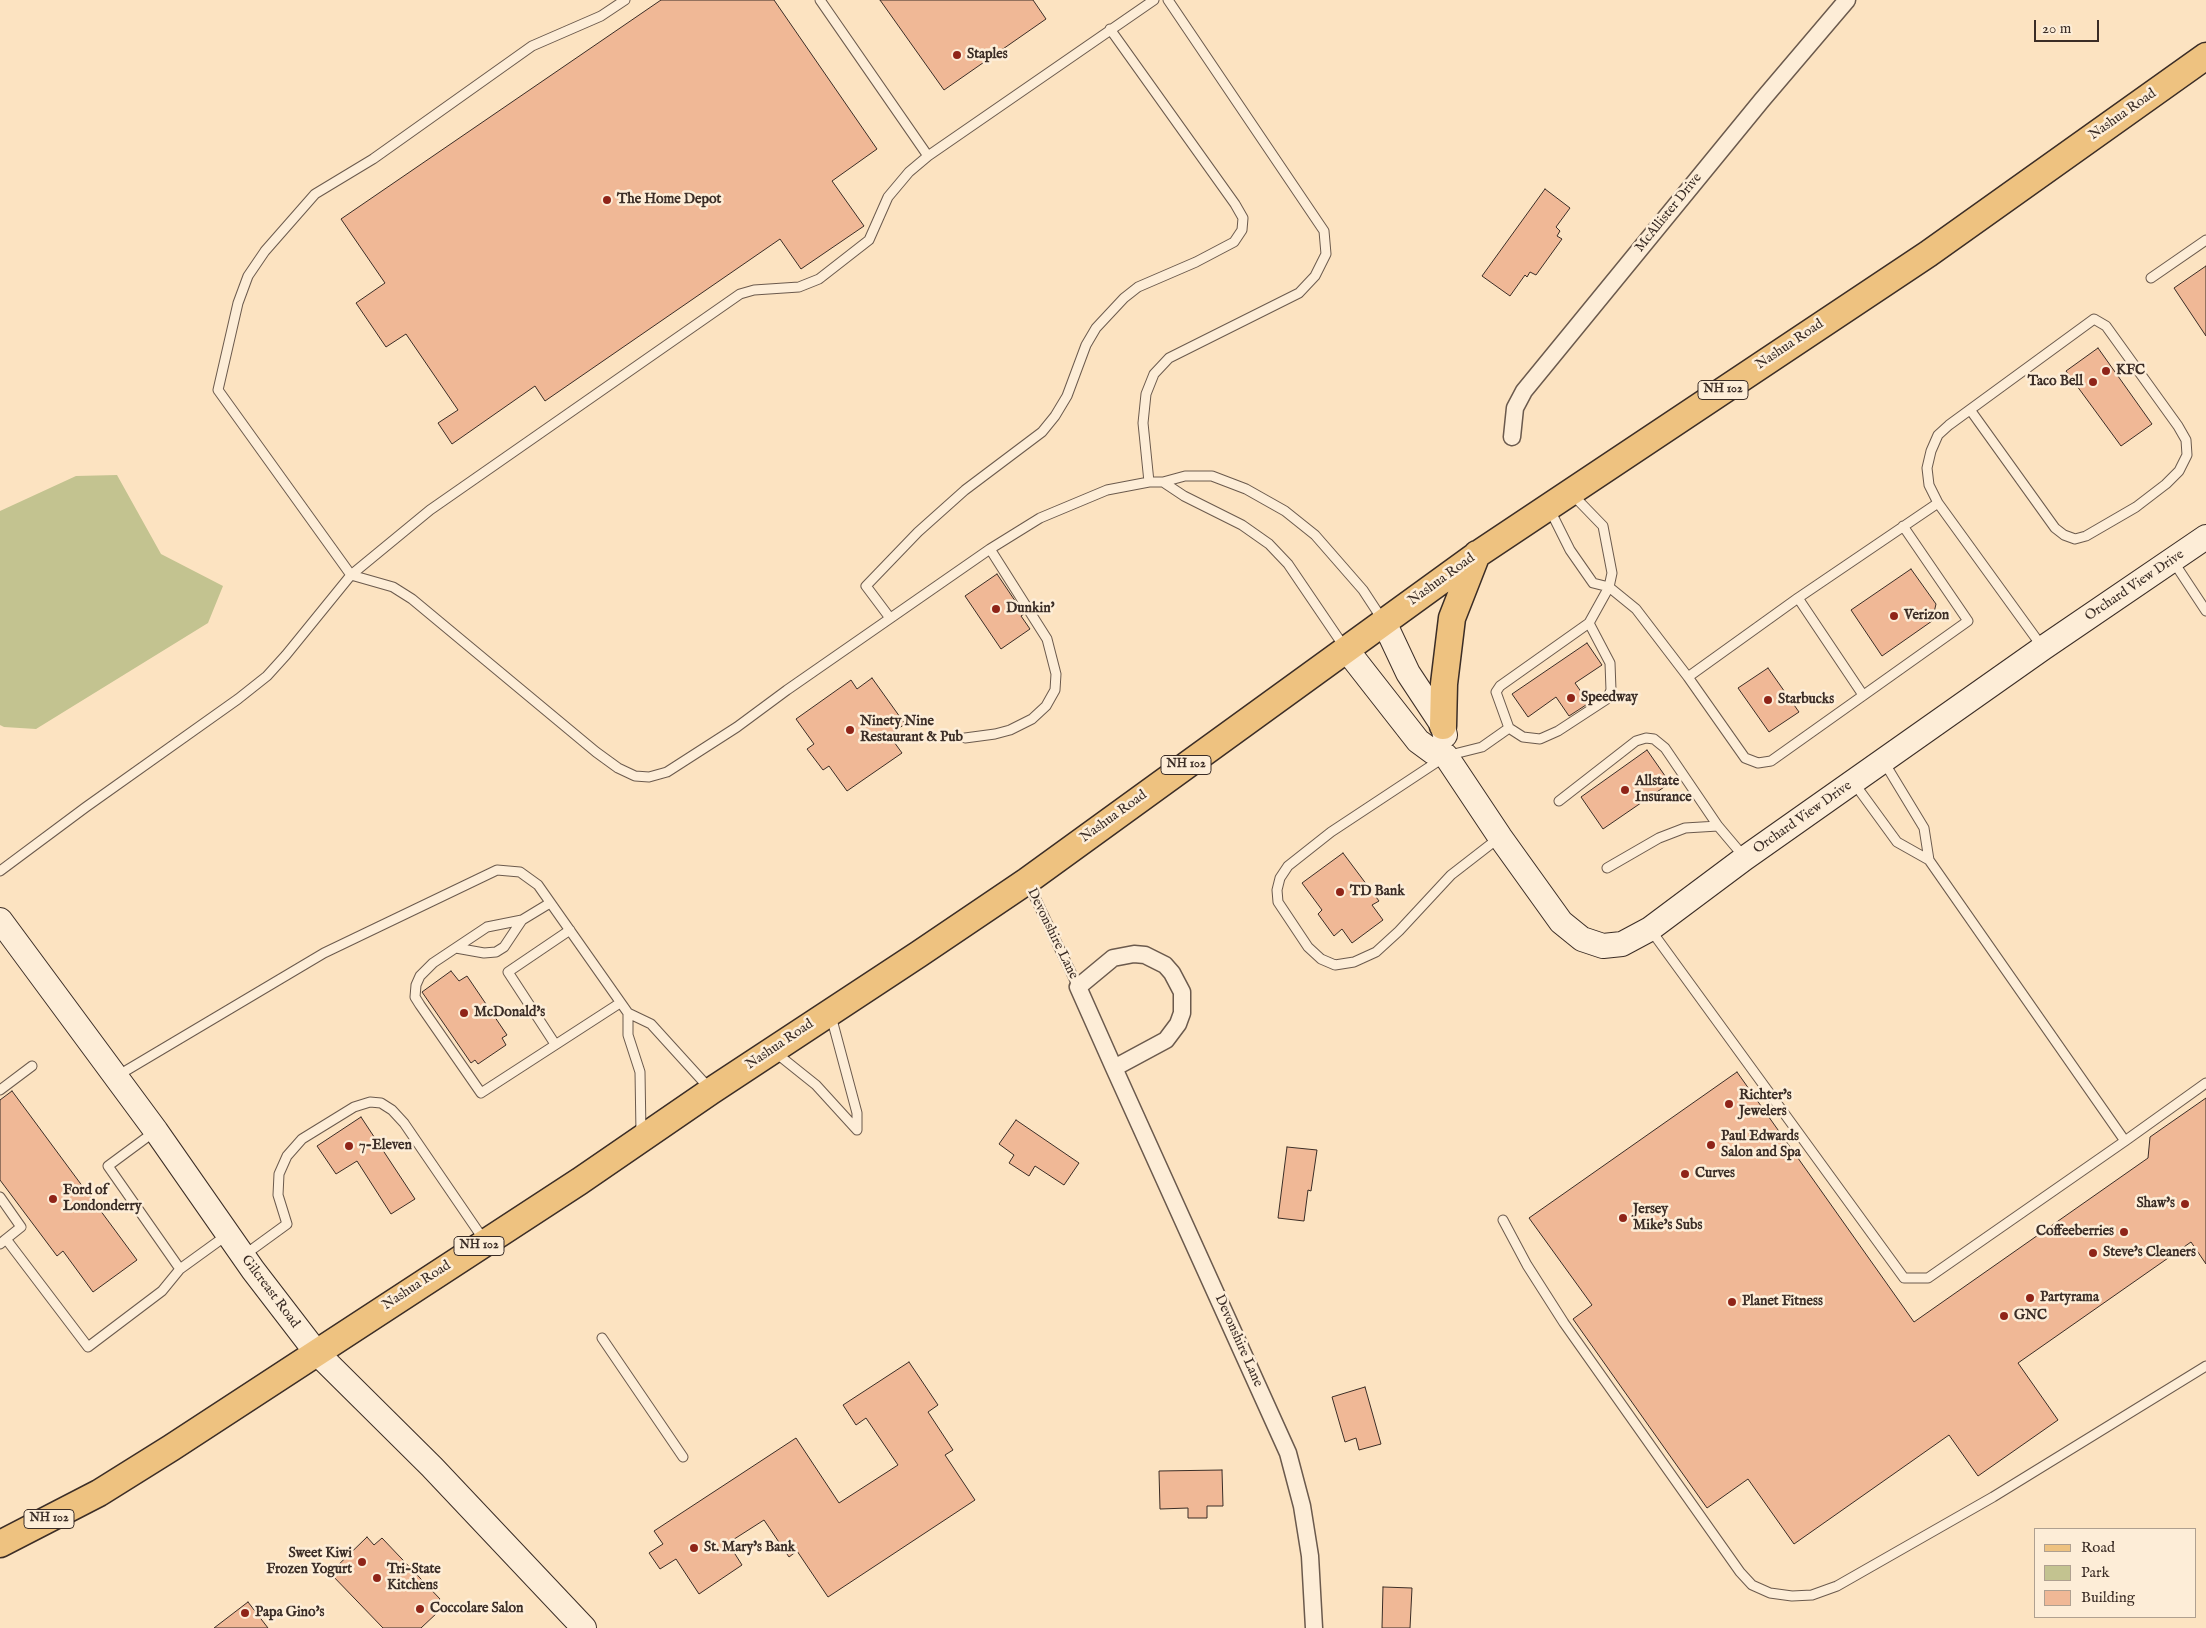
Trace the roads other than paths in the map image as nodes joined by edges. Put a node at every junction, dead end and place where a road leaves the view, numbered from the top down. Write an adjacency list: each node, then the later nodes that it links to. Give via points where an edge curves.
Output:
1 (625, 0): 23 (lane, via 601,16 532,46 373,159 315,194 265,250 248,276 238,304 218,390)
2 (820, 0): 8 (lane)
3 (1154, 0): 6 (lane)
4 (1168, 0): 13 (lane, via 1324,231 1326,254 1315,276 1299,293 1169,358 1154,374 1146,394 1143,423)
5 (1847, 0): 12 (street, McAllister Drive, via 1524,391 1515,408)
6 (1110, 30): 8 (lane); 27 (lane, via 1235,204 1243,218 1242,230 1234,242 1138,287 1096,328 1086,345 1067,396 1042,432 964,490 866,586)
7 (2206, 56): 15 (main road, Nashua Road / NH 102, via 1928,254)
8 (928, 156): 23 (lane, via 888,197 868,240 819,279 799,287 740,294 430,510)
9 (2206, 240): 10 (lane)
10 (2151, 278)
11 (1970, 411): 11 (lane, via 2094,319 2106,326 2178,426 2186,440 2187,455 2179,471 2149,499 2086,536 2075,538 2055,528); 16 (lane, via 1938,435 1931,451 1927,468 1929,485)
12 (1512, 437)
13 (1148, 482): 14 (lane); 20 (lane, via 1107,490 1040,518)
14 (1163, 482): 28 (lane, via 1185,476 1212,476 1246,489 1284,511 1315,535 1363,590); 30 (lane, via 1242,525 1269,544 1288,564)
15 (1570, 492): 17 (main road, Nashua Road / NH 102); 24 (lane, via 1603,526 1612,573)
16 (1938, 503): 18 (lane); 31 (lane)
17 (1547, 505): 21 (main road, Nashua Road / NH 102); 24 (lane, via 1570,550 1593,583)
18 (1903, 526): 25 (lane); 33 (lane, via 1968,621)
19 (2206, 537): 22 (street, Orchard View Drive)
20 (990, 549): 27 (lane); 36 (lane, via 1047,639 1056,674 1055,690 1046,706 1032,719 1002,732)
21 (1478, 554): 28 (main road, Nashua Road / NH 102); 34 (main road, via 1452,618)
22 (2173, 561): 26 (lane); 31 (street, Orchard View Drive)
23 (351, 575): 27 (lane, via 392,587 412,599 610,763 635,776 650,777 667,772 737,727); 46 (lane, via 267,676)
24 (1609, 586): 29 (lane); 32 (lane, via 1636,609)
25 (1798, 598): 32 (lane); 33 (lane)
26 (2206, 611)
27 (890, 618)
28 (1384, 622): 30 (main road, Nashua Road / NH 102); 34 (street, Orchard View Drive, via 1408,673)
29 (1589, 622): 35 (lane, via 1500,686 1496,692); 35 (lane, via 1610,663 1611,690 1607,699 1540,740 1523,737)
30 (1346, 648): 37 (street, via 1418,741 1433,752); 47 (main road, Nashua Road / NH 102)
31 (2043, 648): 38 (street, Orchard View Drive)
32 (1688, 677): 33 (lane, via 1745,758 1758,763 1771,761)
33 (1863, 695)
34 (1443, 726): 37 (street, Orchard View Drive)
35 (1509, 728): 37 (lane, via 1482,747)
36 (965, 738)
37 (1446, 756): 42 (street, Orchard View Drive); 42 (lane, via 1331,832 1288,866 1278,884 1278,902 1308,947 1321,959 1336,965 1354,962 1376,952 1451,875)
38 (1884, 762): 39 (street, Orchard View Drive); 44 (lane, via 1924,828)
39 (1854, 783): 43 (street, Orchard View Drive); 44 (lane, via 1897,842)
40 (1559, 801): 41 (lane, via 1636,741 1654,739 1665,748)
41 (1718, 826): 43 (lane); 45 (lane, via 1685,828 1659,838)
42 (1500, 837): 51 (street, Orchard View Drive, via 1561,922 1582,939 1603,946 1622,944)
43 (1745, 858): 51 (street, Orchard View Drive)
44 (1929, 860): 68 (lane)
45 (1607, 868)
46 (0, 871)
47 (1027, 881): 54 (lane, Devonshire Lane); 56 (main road, Nashua Road / NH 102)
48 (550, 903): 50 (lane); 52 (lane); 62 (lane, via 538,885 520,872 497,870 324,953)
49 (0, 920): 62 (street, Gilcreast Road)
50 (522, 920): 53 (lane, via 488,927); 53 (lane, via 504,947 496,952 484,954)
51 (1650, 929): 68 (lane, via 1904,1278 1928,1278)
52 (570, 930): 55 (lane); 58 (lane, via 508,972)
53 (456, 948): 58 (lane, via 420,976 415,997 481,1093)
54 (1078, 987): 61 (street, Devonshire Lane); 61 (street, Devonshire Lane, via 1113,958 1134,954 1145,955 1165,965 1178,982 1182,992 1182,1014 1173,1032 1157,1046)
55 (620, 1003): 57 (lane); 58 (lane)
56 (830, 1012): 59 (main road, Nashua Road / NH 102); 59 (lane, via 857,1113 857,1130 816,1086)
57 (628, 1013): 65 (lane, via 651,1024); 67 (lane, via 628,1035 640,1072)
58 (555, 1044)
59 (772, 1050): 65 (main road, Nashua Road / NH 102)
60 (32, 1066): 64 (lane)
61 (1114, 1068): 82 (street, Devonshire Lane, via 1288,1453 1306,1531)
62 (116, 1076): 66 (street, Gilcreast Road)
63 (2206, 1083): 68 (lane)
64 (0, 1090)
65 (712, 1091): 67 (main road, Nashua Road / NH 102)
66 (156, 1131): 71 (street, Gilcreast Road); 75 (lane, via 108,1166)
67 (642, 1139): 73 (main road, Nashua Road / NH 102)
68 (2125, 1141)
69 (0, 1197): 72 (lane, via 22,1227)
70 (1503, 1220): 78 (lane, via 1564,1323 1740,1572 1752,1585 1770,1593 1812,1595 1837,1586 1993,1497)
71 (227, 1234): 74 (street, Gilcreast Road); 75 (lane)
72 (3, 1242): 75 (lane, via 88,1347 162,1291)
73 (486, 1242): 74 (lane, via 404,1124 392,1110 381,1103 370,1102 354,1107 302,1139 287,1156 279,1174 278,1195 287,1224); 77 (main road, Nashua Road / NH 102)
74 (243, 1256): 77 (street, Gilcreast Road)
75 (180, 1269)
76 (602, 1338): 79 (lane)
77 (316, 1352): 80 (main road, Nashua Road / NH 102, via 98,1494); 81 (street, Gilcreast Road, via 432,1467)
78 (2206, 1366)
79 (683, 1457)
80 (0, 1544)
81 (584, 1628)
82 (1314, 1628)

